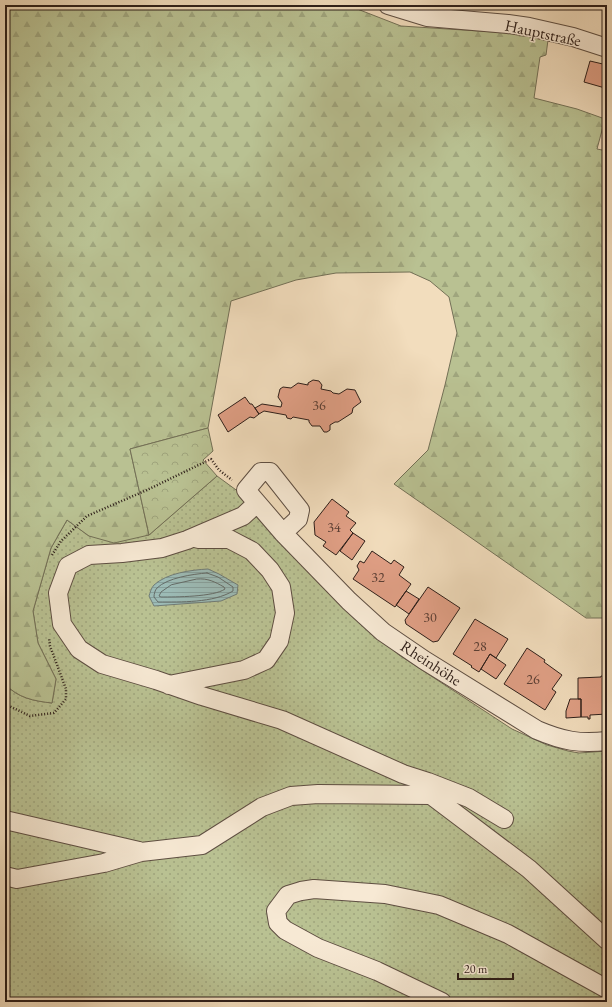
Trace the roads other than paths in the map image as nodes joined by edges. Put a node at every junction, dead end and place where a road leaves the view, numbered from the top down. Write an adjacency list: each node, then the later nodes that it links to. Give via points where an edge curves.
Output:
1 (388, 5): 2 (street, Hauptstraße)
2 (416, 10): 3 (street, Hauptstraße, via 438,18 529,27)
3 (607, 48)
4 (257, 503): 5 (street, Rheinhöhe); 5 (street, Rheinhöhe, via 246,490 261,472 270,472 300,510 298,519); 6 (street, via 243,516)
5 (283, 533): 8 (street, Rheinhöhe, via 366,617 424,660 537,730 570,742)
6 (187, 540): 7 (street, via 229,539 252,551 270,570 281,587 285,613 279,641 266,660 244,670); 7 (street, via 162,548 89,555 68,566 58,593 62,624 79,649 102,664)
7 (167, 685): 9 (street, via 282,720 403,774)
8 (607, 741)
9 (429, 789): 10 (street, via 469,798); 12 (street, via 291,796 262,807 202,845); 14 (street, via 528,870)
10 (504, 819)
11 (5, 820): 12 (street)
12 (141, 852): 13 (street, via 104,863 17,879)
13 (5, 876)
14 (607, 940)
15 (607, 989): 16 (street, via 508,934 439,905 385,894 314,889 288,895 276,911 278,922 285,930 318,948 377,971)
16 (442, 1002)

